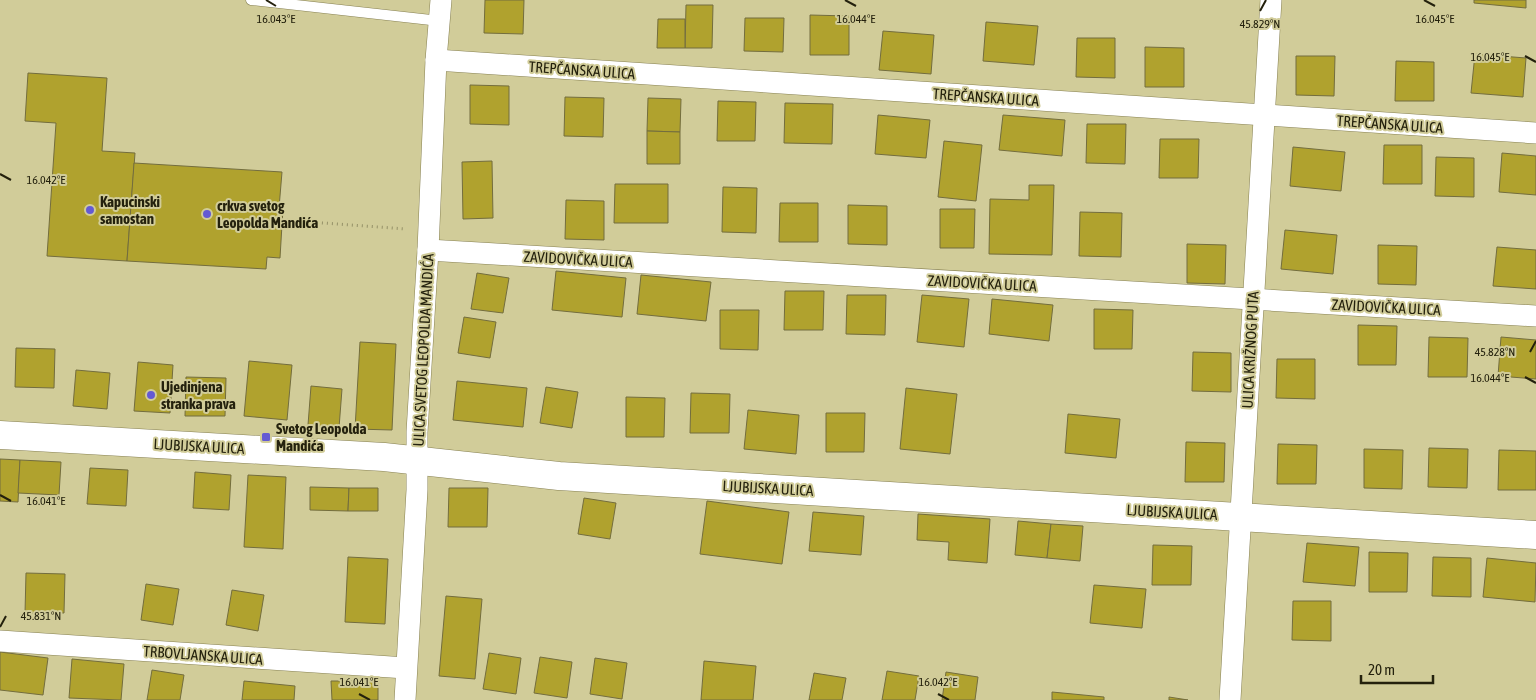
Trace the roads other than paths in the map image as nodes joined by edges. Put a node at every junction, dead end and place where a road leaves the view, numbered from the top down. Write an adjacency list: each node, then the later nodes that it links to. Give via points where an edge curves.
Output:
1 (251, 0): 3 (lane)
2 (1271, 0): 6 (street, ULICA KRIŽNOG PUTA)
3 (322, 4): 4 (lane)
4 (440, 10): 5 (street, ULICA SVETOG LEOPOLDA MANDIĆA)
5 (436, 60): 6 (street, TREPČANSKA ULICA); 8 (street, ULICA SVETOG LEOPOLDA MANDIĆA)
6 (1263, 116): 7 (street, TREPČANSKA ULICA); 9 (street, ULICA KRIŽNOG PUTA)
7 (1536, 133)
8 (428, 250): 9 (street, ZAVIDOVIČKA ULICA); 12 (street, ULICA SVETOG LEOPOLDA MANDIĆA)
9 (1252, 299): 10 (street, ZAVIDOVIČKA ULICA); 13 (street, ULICA KRIŽNOG PUTA)
10 (1536, 316)
11 (0, 435): 12 (street, LJUBIJSKA ULICA)
12 (417, 460): 13 (street, LJUBIJSKA ULICA, via 560,476); 16 (street, ULICA SVETOG LEOPOLDA MANDIĆA)
13 (1240, 516): 14 (street, LJUBIJSKA ULICA); 18 (street, ULICA KRIŽNOG PUTA)
14 (1536, 535)
15 (0, 641): 16 (street, TRBOVLJANSKA ULICA)
16 (406, 668): 17 (street, ULICA SVETOG LEOPOLDA MANDIĆA)
17 (405, 700)
18 (1230, 700)

